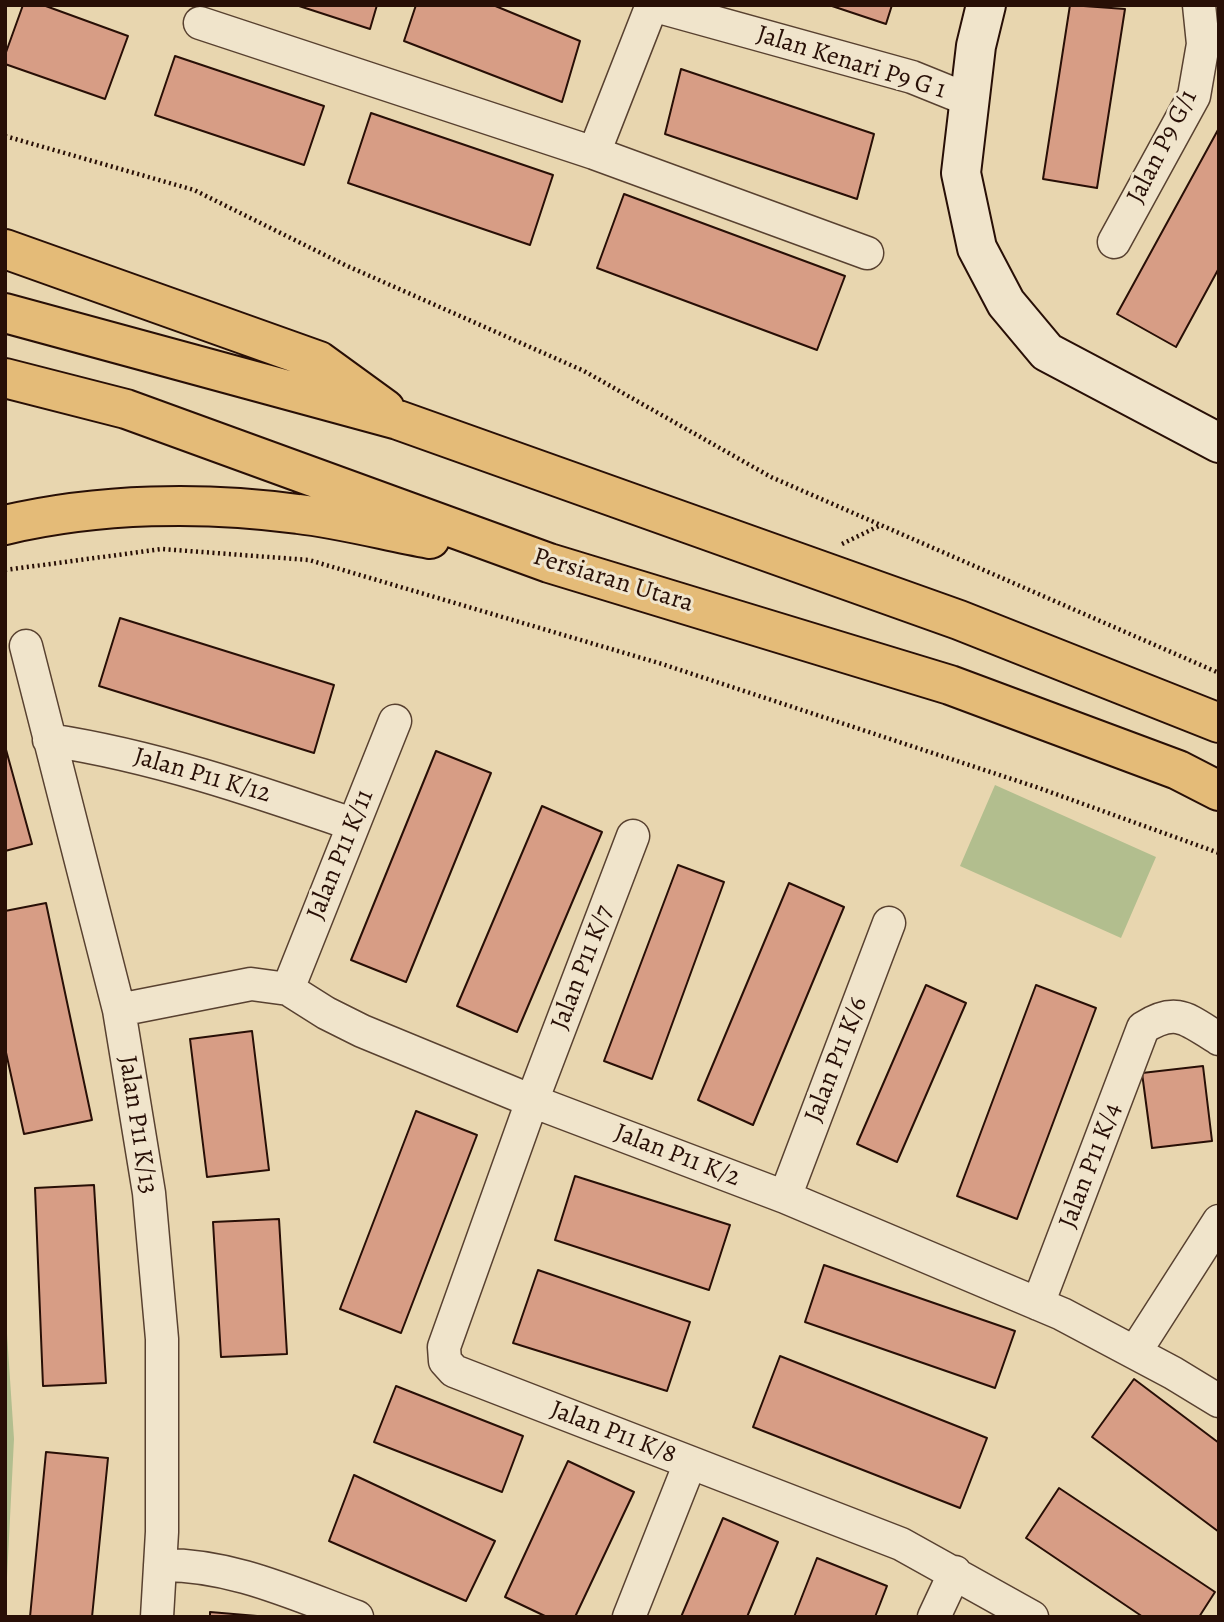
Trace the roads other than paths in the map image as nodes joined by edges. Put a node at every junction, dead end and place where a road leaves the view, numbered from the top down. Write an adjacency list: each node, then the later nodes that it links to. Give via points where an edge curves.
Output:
1 (652, 5): 5 (street, Jalan Kenari P9 G 1, via 912,77); 6 (street)
2 (986, 5): 5 (street)
3 (1199, 5): 7 (street, Jalan P9 G/1, via 1203,44 1194,96)
4 (200, 23): 6 (street)
5 (969, 100): 13 (street, via 961,173 977,248 1006,303 1047,352)
6 (594, 153): 9 (street)
7 (1114, 242)
8 (5, 249): 12 (main road, via 319,362)
9 (867, 253)
10 (5, 313): 12 (main road)
11 (5, 378): 15 (main road, Persiaran Utara, via 126,409)
12 (398, 420): 18 (main road, via 959,620)
13 (1219, 443)
14 (5, 525): 15 (main road, via 130,508 228,508 299,514)
15 (549, 563): 20 (main road, Persiaran Utara, via 950,685 1178,770)
16 (26, 646): 19 (street, Jalan P11 K/13)
17 (394, 721): 21 (street, Jalan P11 K/11)
18 (1219, 723)
19 (50, 740): 21 (street, Jalan P11 K/12, via 108,749 236,784); 25 (street, Jalan P11 K/13)
20 (1219, 791)
21 (352, 824): 24 (street, Jalan P11 K/11)
22 (634, 836): 27 (street, Jalan P11 K/7)
23 (889, 923): 28 (street, Jalan P11 K/6)
24 (288, 989): 25 (street, Jalan P11 K/2, via 251,984); 27 (street, Jalan P11 K/2, via 362,1031)
25 (119, 1010): 34 (street, Jalan P11 K/13, via 149,1193 162,1339)
26 (1219, 1038): 30 (street, Jalan P11 K/4, via 1180,1015 1159,1018 1143,1028)
27 (532, 1101): 28 (street, Jalan P11 K/2); 33 (street, Jalan P11 K/8, via 444,1347 445,1361 454,1371)
28 (785, 1197): 30 (street, Jalan P11 K/2)
29 (1219, 1221): 31 (street)
30 (1038, 1304): 31 (street, Jalan P11 K/2)
31 (1135, 1352): 32 (street, Jalan P11 K/2)
32 (1219, 1401)
33 (690, 1463): 35 (street, Jalan P11 K/8, via 901,1544); 38 (street)
34 (160, 1565): 36 (street, Jalan P11 K/13); 37 (street, via 194,1564 230,1571)
35 (955, 1572): 39 (street); 40 (street, Jalan P11 K/8)
36 (158, 1617)
37 (357, 1617)
38 (629, 1617)
39 (934, 1617)
40 (1032, 1617)

